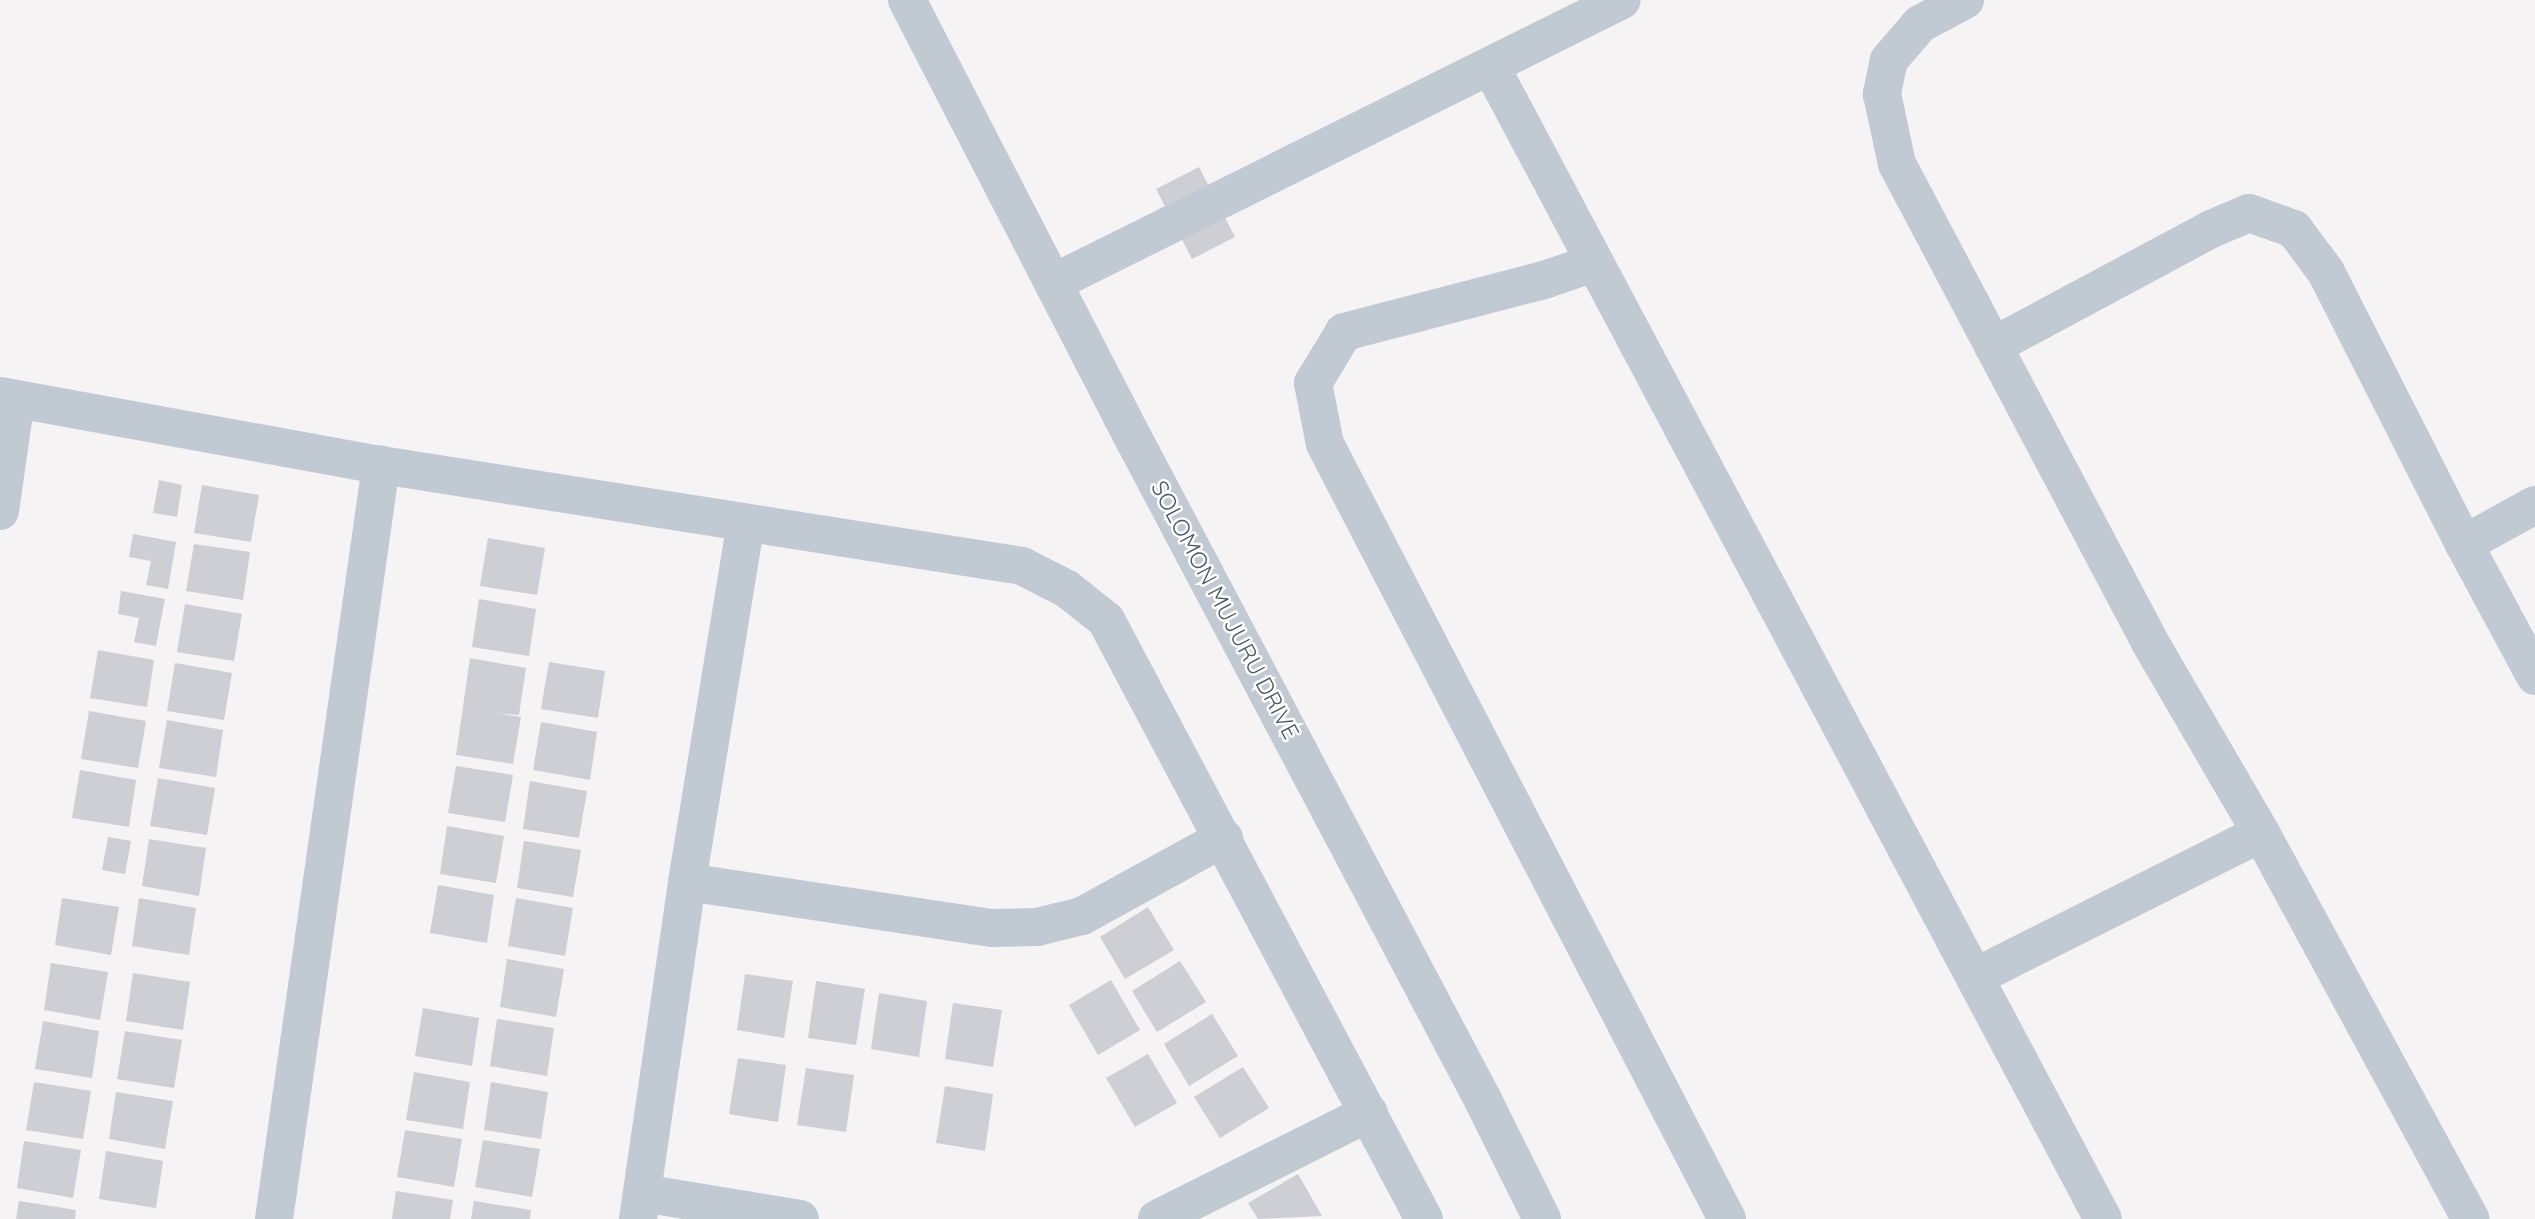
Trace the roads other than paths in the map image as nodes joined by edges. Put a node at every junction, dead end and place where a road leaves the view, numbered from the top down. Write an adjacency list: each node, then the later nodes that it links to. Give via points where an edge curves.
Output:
1 (907, 0): 6 (street, SOLOMON MUJURU DRIVE)
2 (1622, 0): 4 (street)
3 (1965, 0): 7 (street, via 1920,24 1889,60 1882,94 1898,164)
4 (1491, 67): 5 (street); 6 (street)
5 (1594, 263): 18 (street); 26 (street, via 1344,332 1313,383 1325,444)
6 (1053, 284): 25 (street, SOLOMON MUJURU DRIVE)
7 (1993, 346): 13 (street, via 2211,229 2249,214 2294,229 2326,272); 15 (street, via 2151,644)
8 (8, 398): 9 (street); 11 (street)
9 (381, 465): 12 (street); 21 (street)
10 (2535, 505): 13 (street)
11 (0, 511)
12 (747, 523): 16 (street, via 1022,566 1067,589 1107,620); 17 (street)
13 (2464, 544): 14 (street)
14 (2535, 676)
15 (2261, 833): 18 (street); 28 (street)
16 (1224, 838): 17 (street, via 1082,916 1037,927 992,928); 19 (street)
17 (687, 881): 20 (street)
18 (1975, 977): 27 (street)
19 (1369, 1113): 23 (street); 24 (street)
20 (640, 1206): 22 (street)
21 (274, 1219)
22 (800, 1219)
23 (1157, 1219)
24 (1424, 1219)
25 (1542, 1219)
26 (1727, 1219)
27 (2103, 1219)
28 (2471, 1219)

